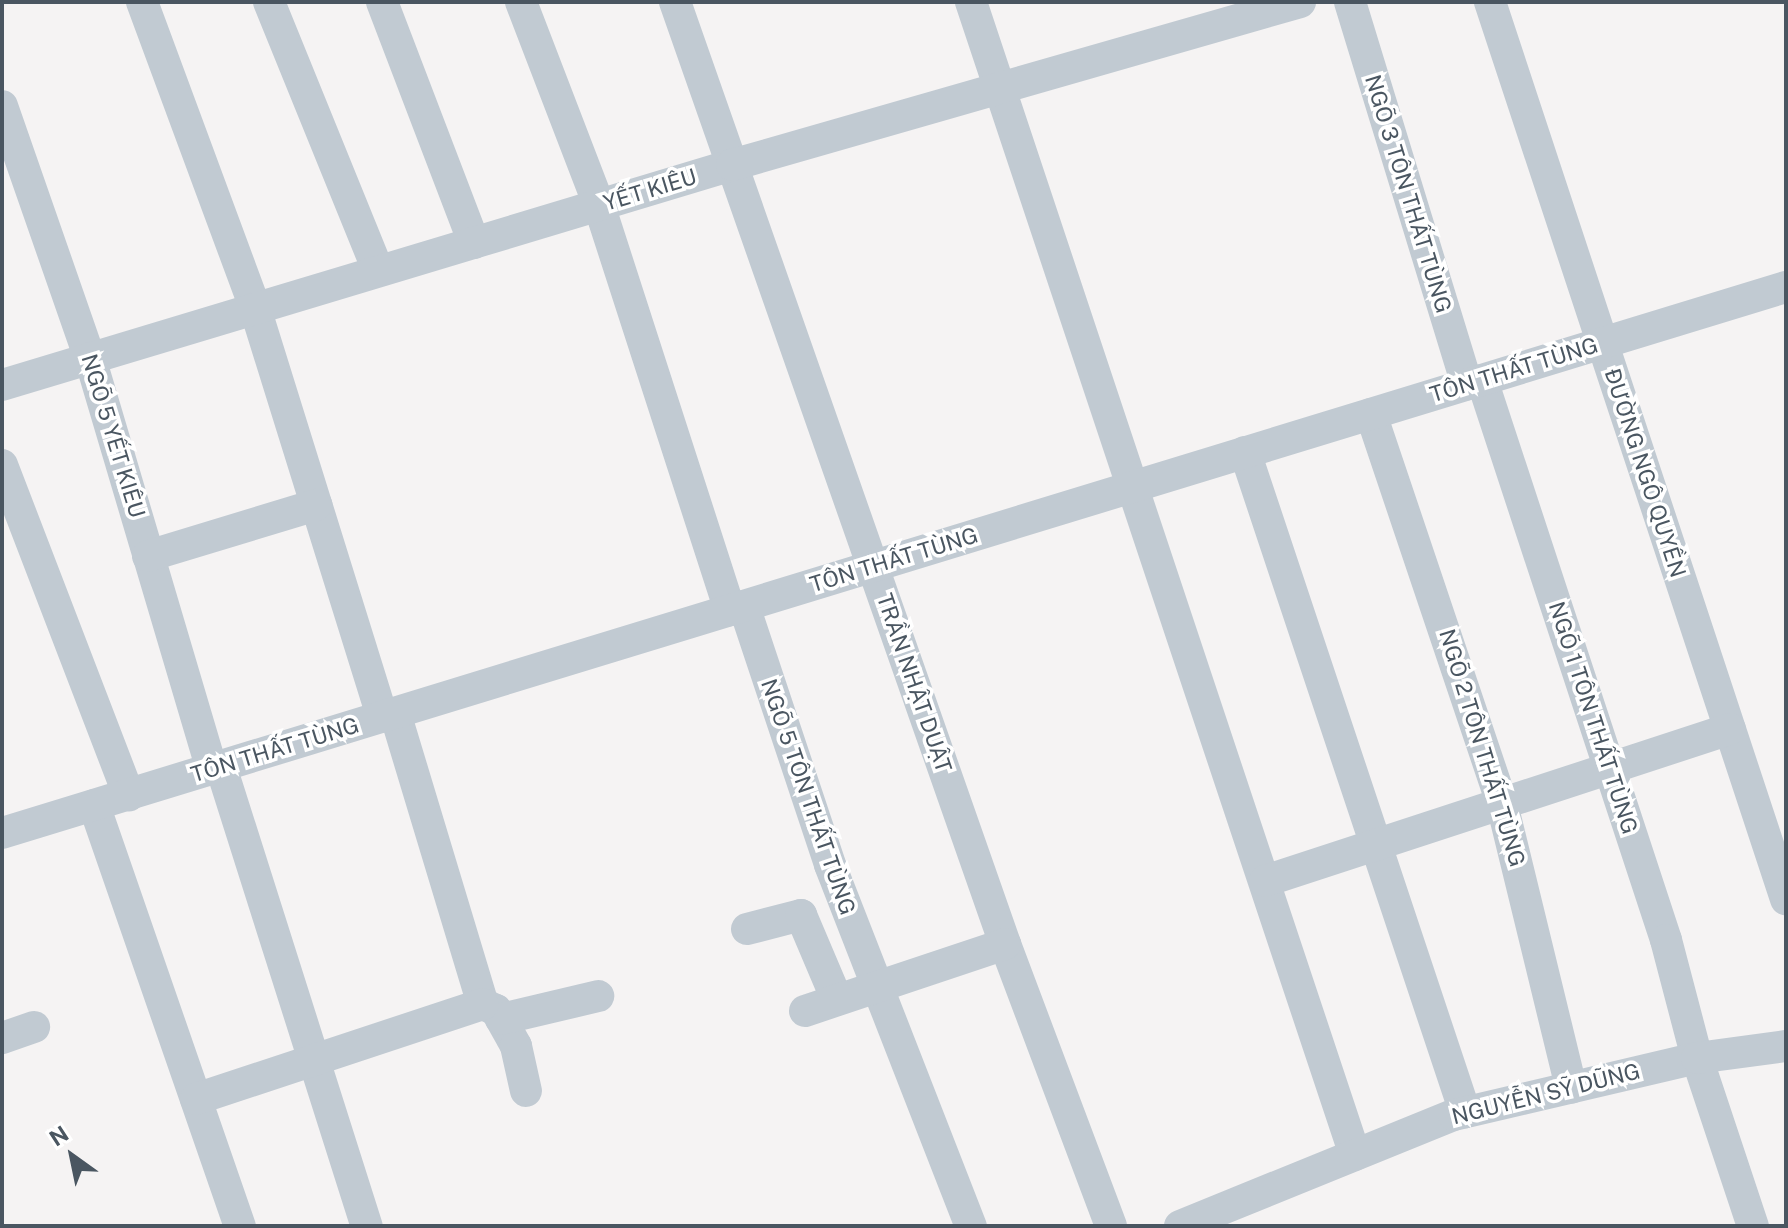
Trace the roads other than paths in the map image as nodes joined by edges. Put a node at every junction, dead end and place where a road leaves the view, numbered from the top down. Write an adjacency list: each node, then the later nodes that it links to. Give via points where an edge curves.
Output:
1 (142, 2): 17 (street)
2 (269, 2): 15 (street)
3 (382, 2): 14 (street)
4 (521, 2): 13 (street, NGÕ 5 TÔN THẤT TÙNG)
5 (675, 2): 12 (street, TRẦN NHẬT DUẬT)
6 (971, 2): 10 (street)
7 (1300, 2): 10 (street, YẾT KIÊU)
8 (1350, 2): 20 (street, NGÕ 3 TÔN THẤT TÙNG)
9 (1490, 2): 18 (street, ĐƯỜNG NGÔ QUYỀN)
10 (998, 89): 12 (street, YẾT KIÊU); 25 (street)
11 (2, 106): 19 (street, NGÕ 5 YẾT KIÊU)
12 (732, 165): 13 (street, YẾT KIÊU); 28 (street, TRẦN NHẬT DUẬT)
13 (599, 205): 14 (street, YẾT KIÊU); 29 (street, NGÕ 5 TÔN THẤT TÙNG)
14 (474, 243): 15 (street, YẾT KIÊU)
15 (378, 271): 17 (street, YẾT KIÊU)
16 (1786, 287): 18 (street, TÔN THẤT TÙNG)
17 (255, 308): 19 (street, YẾT KIÊU); 26 (street)
18 (1603, 343): 20 (street, TÔN THẤT TÙNG); 31 (street, ĐƯỜNG NGÔ QUYỀN)
19 (90, 358): 21 (street, YẾT KIÊU); 27 (street, NGÕ 5 YẾT KIÊU)
20 (1474, 382): 22 (street, TÔN THẤT TÙNG); 33 (street, NGÕ 1 TÔN THẤT TÙNG)
21 (2, 385)
22 (1371, 414): 23 (street, TÔN THẤT TÙNG); 35 (street, NGÕ 2 TÔN THẤT TÙNG)
23 (1245, 452): 25 (street, TÔN THẤT TÙNG); 38 (street)
24 (2, 465): 34 (street)
25 (1135, 486): 28 (street, TÔN THẤT TÙNG); 39 (street)
26 (316, 505): 27 (street); 30 (street)
27 (148, 556): 32 (street, NGÕ 5 YẾT KIÊU)
28 (873, 567): 29 (street, TÔN THẤT TÙNG); 42 (street, TRẦN NHẬT DUẬT)
29 (737, 608): 30 (street, TÔN THẤT TÙNG); 43 (street, NGÕ 5 TÔN THẤT TÙNG)
30 (388, 715): 32 (street, TÔN THẤT TÙNG); 46 (street)
31 (1730, 729): 33 (street); 40 (street, ĐƯỜNG NGÔ QUYỀN)
32 (216, 768): 34 (street, TÔN THẤT TÙNG); 52 (street, NGÕ 5 YẾT KIÊU)
33 (1609, 769): 35 (street); 51 (street, NGÕ 1 TÔN THẤT TÙNG, via 1666,940)
34 (129, 795): 36 (street, TÔN THẤT TÙNG)
35 (1502, 804): 38 (street); 53 (street, NGÕ 2 TÔN THẤT TÙNG)
36 (94, 805): 37 (street, TÔN THẤT TÙNG); 55 (street)
37 (2, 833)
38 (1375, 843): 39 (street); 56 (street)
39 (1265, 881): 57 (street)
40 (1786, 899)
41 (747, 929): 45 (street, via 801,915)
42 (1005, 944): 43 (street); 61 (street, TRẦN NHẬT DUẬT)
43 (876, 987): 45 (street); 60 (street, NGÕ 5 TÔN THẤT TÙNG)
44 (598, 996): 46 (street)
45 (837, 1000): 47 (street)
46 (492, 1011): 52 (street); 54 (street, via 516,1046)
47 (805, 1011)
48 (34, 1027): 49 (street)
49 (2, 1038)
50 (1786, 1046): 51 (street, NGUYỄN SỸ DŨNG)
51 (1697, 1058): 53 (street, NGUYỄN SỸ DŨNG); 63 (street)
52 (314, 1061): 55 (street); 59 (street, NGÕ 5 YẾT KIÊU)
53 (1571, 1088): 56 (street, NGUYỄN SỸ DŨNG)
54 (526, 1091)
55 (196, 1099): 58 (street)
56 (1465, 1112): 57 (street, NGUYỄN SỸ DŨNG)
57 (1355, 1155): 62 (street, NGUYỄN SỸ DŨNG)
58 (240, 1226)
59 (367, 1226)
60 (971, 1226)
61 (1111, 1226)
62 (1180, 1226)
63 (1753, 1226)

